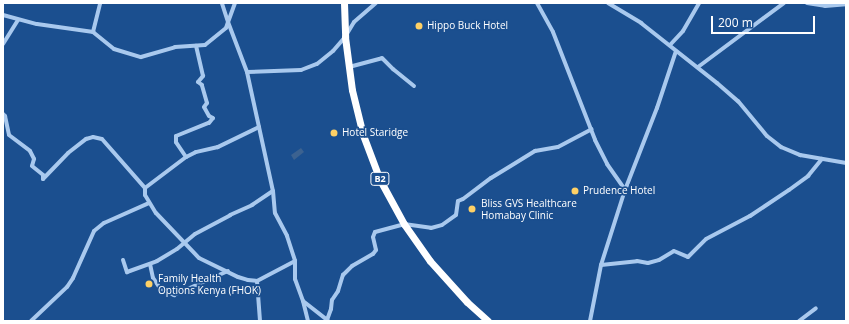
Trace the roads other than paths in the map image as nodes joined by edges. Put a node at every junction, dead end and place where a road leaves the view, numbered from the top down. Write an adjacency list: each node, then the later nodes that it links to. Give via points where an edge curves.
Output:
1 (100, 3): 15 (street)
2 (222, 3): 14 (street)
3 (235, 3): 14 (street)
4 (344, 3): 16 (highway, B2)
5 (376, 3): 16 (street, via 354,22)
6 (537, 3): 27 (street, via 552,32)
7 (608, 3): 18 (street)
8 (699, 3): 18 (street)
9 (784, 3): 22 (street)
10 (807, 3): 11 (street, via 825,6)
11 (846, 4)
12 (3, 15): 13 (street)
13 (18, 20): 15 (street); 17 (street)
14 (228, 22): 19 (street, via 226,28 205,45); 23 (street)
15 (93, 32): 19 (street, via 114,49 141,57 175,47)
16 (345, 37): 21 (highway, B2); 23 (street, via 317,64 304,69)
17 (3, 44)
18 (670, 45): 20 (street)
19 (196, 46): 28 (street, via 203,76 198,82 202,86 207,102 204,107 213,118 208,123 176,136 176,142)
20 (676, 52): 22 (street); 32 (street, via 655,115)
21 (348, 67): 24 (street, via 382,58); 35 (highway, B2, via 357,111 371,157 380,180)
22 (698, 67): 29 (street, via 738,101 781,147)
23 (247, 72): 26 (street)
24 (414, 86)
25 (3, 114): 31 (street, via 9,135 30,151 34,158 32,166 43,175 43,180 68,153 86,139 93,137 102,139)
26 (259, 127): 28 (street); 33 (street)
27 (592, 129): 32 (street, via 607,164); 35 (street, via 558,147 534,151 491,178 458,201 456,215 442,225 431,228)
28 (186, 157): 31 (street)
29 (822, 160): 30 (street); 40 (street, via 808,176 789,190 750,216 706,239 688,257 674,251 648,263 637,261)
30 (846, 163)
31 (145, 188): 34 (street)
32 (625, 190): 40 (street)
33 (273, 191): 36 (street, via 261,201 213,223); 38 (street, via 275,213 287,236)
34 (149, 204): 36 (street); 45 (street, via 104,223 94,231 67,287)
35 (404, 224): 48 (street, via 375,232 375,253 343,274 338,292 332,300); 49 (highway, B2, via 446,280)
36 (185, 243): 39 (street, via 169,255); 41 (street, via 199,258)
37 (123, 260): 39 (street, via 127,272)
38 (295, 261): 42 (street); 43 (street, via 295,279)
39 (150, 264): 41 (street, via 153,278 160,288 174,295)
40 (601, 265): 50 (street)
41 (228, 271): 42 (street)
42 (256, 281): 46 (street)
43 (303, 301): 47 (street); 48 (street)
44 (816, 308): 51 (street)
45 (31, 321)
46 (260, 321)
47 (308, 321)
48 (327, 321)
49 (488, 321)
50 (590, 321)
51 (799, 321)

